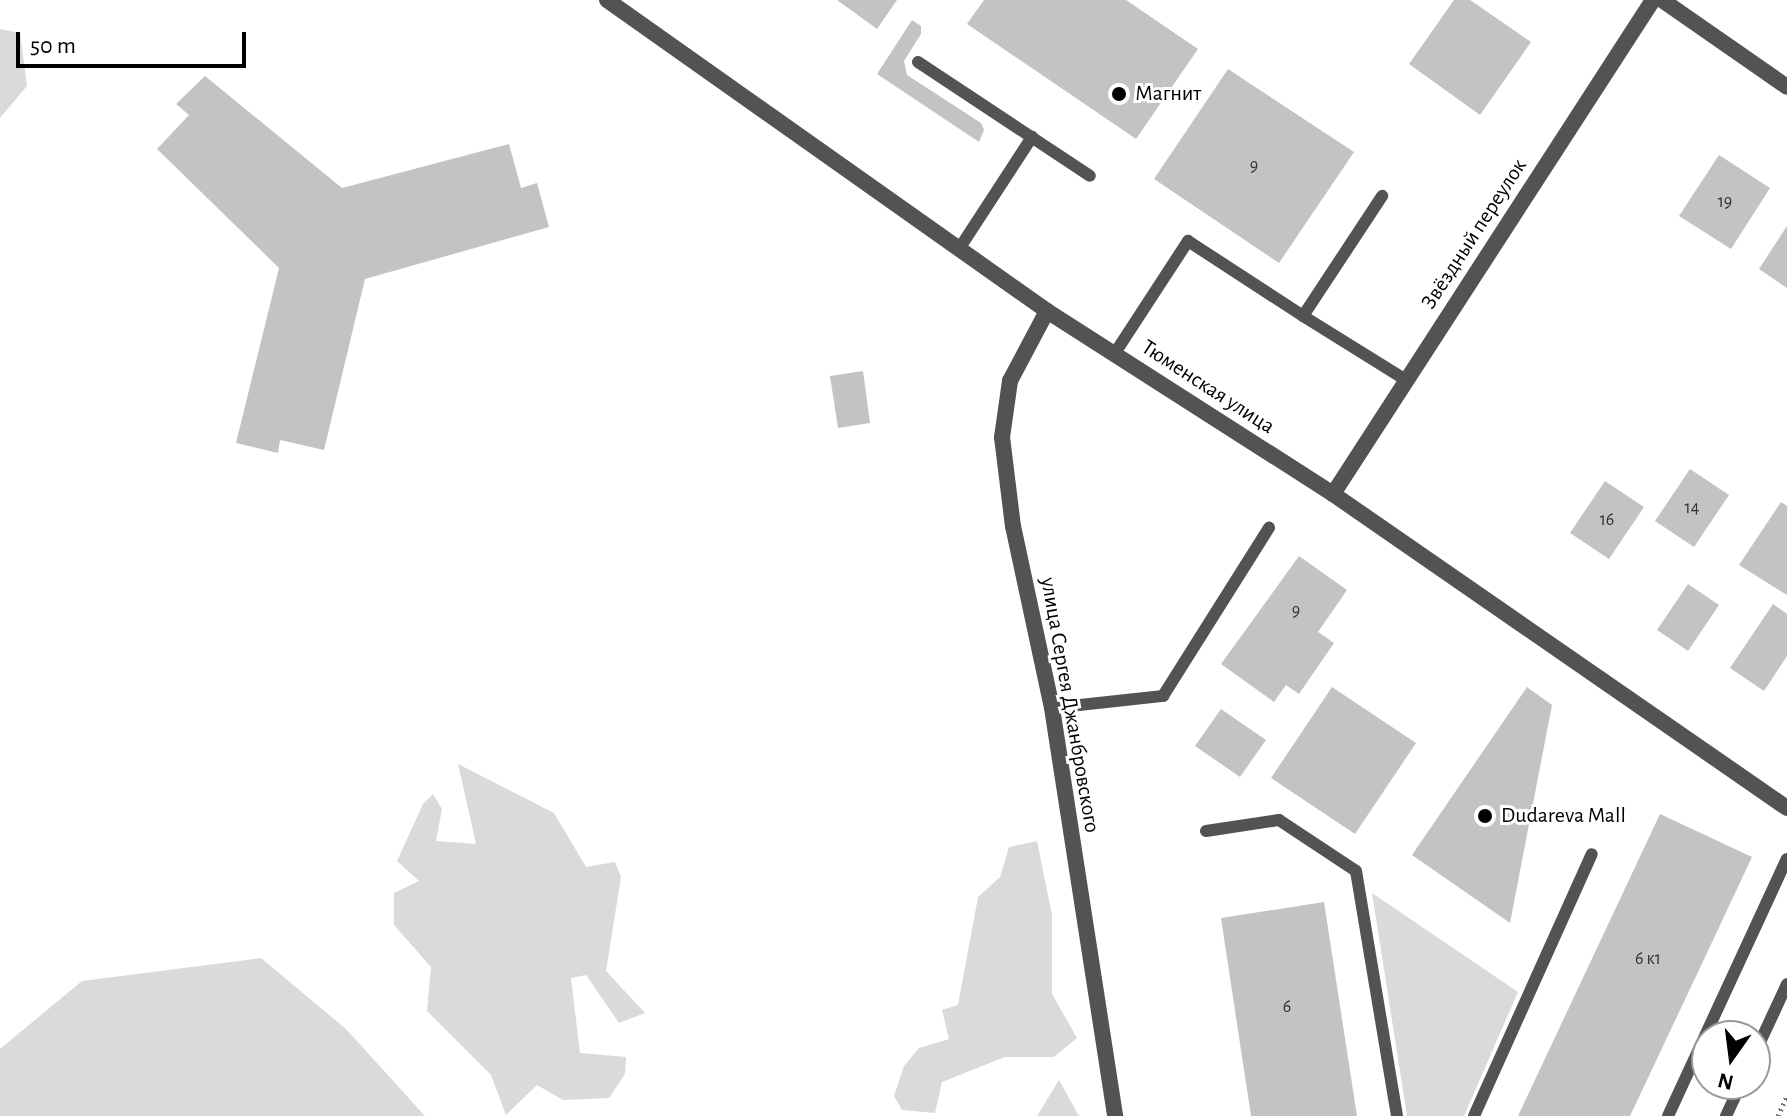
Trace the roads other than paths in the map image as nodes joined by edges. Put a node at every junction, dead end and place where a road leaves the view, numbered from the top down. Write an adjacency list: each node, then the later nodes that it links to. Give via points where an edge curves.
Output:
1 (607, 0): 9 (street, Тюменская улица)
2 (1653, 0): 13 (street, Звёздный переулок)
3 (1662, 0): 5 (street)
4 (918, 62): 6 (lane)
5 (1787, 87)
6 (1032, 137): 7 (lane); 9 (lane)
7 (1090, 176)
8 (1382, 196): 11 (lane)
9 (959, 249): 10 (street, Тюменская улица)
10 (1047, 311): 12 (street, Тюменская улица); 16 (street, улица Сергея Джанбровского, via 1010,381 1002,437 1013,526)
11 (1303, 316): 12 (lane, via 1188,241); 13 (lane)
12 (1115, 353): 14 (street, Тюменская улица)
13 (1406, 380): 14 (street, Звёздный переулок)
14 (1333, 494): 17 (street, Тюменская улица)
15 (1269, 528): 16 (lane, via 1163,696)
16 (1052, 708): 23 (street, улица Сергея Джанбровского)
17 (1787, 808)
18 (1206, 831): 24 (lane, via 1279,820 1356,871)
19 (1592, 854): 25 (lane)
20 (1787, 859): 26 (lane)
21 (1787, 984): 22 (lane)
22 (1770, 1020)
23 (1115, 1116)
24 (1397, 1116)
25 (1474, 1116)
26 (1668, 1116)

